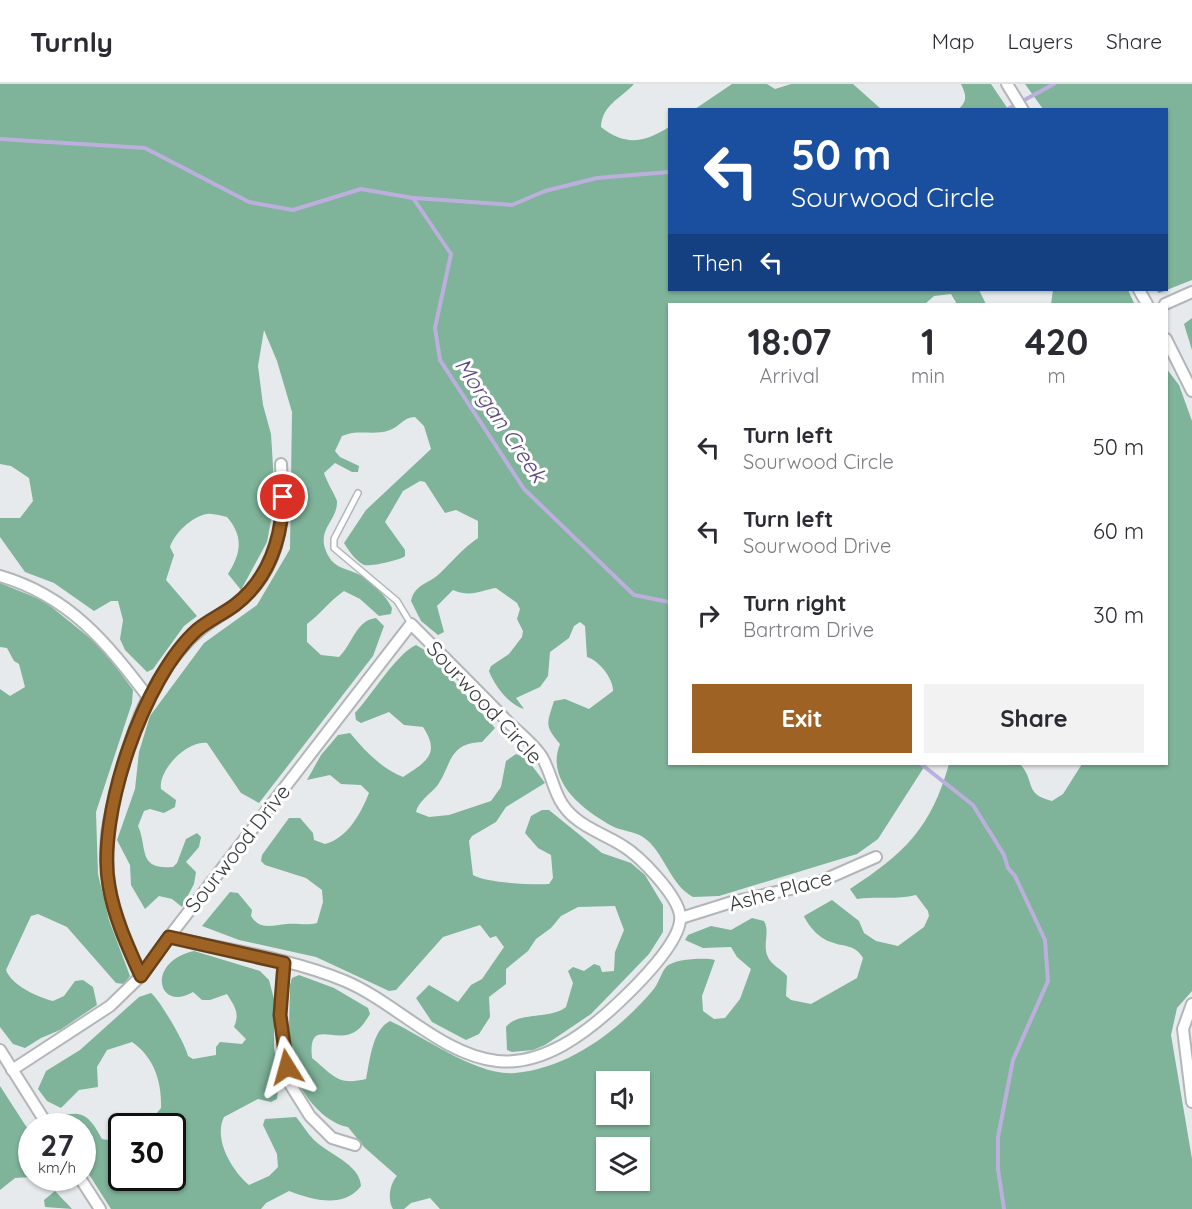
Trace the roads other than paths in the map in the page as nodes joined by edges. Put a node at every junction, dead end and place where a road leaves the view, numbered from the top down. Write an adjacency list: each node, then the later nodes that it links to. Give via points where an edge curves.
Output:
1 (1007, 84): 2 (street)
2 (1022, 108)
3 (1192, 292): 4 (street)
4 (1167, 303)
5 (1168, 343): 6 (street)
6 (1192, 391)
7 (281, 464): 11 (street, via 282,525 265,572 249,594 197,631)
8 (358, 493): 10 (lane, via 334,539 334,548 397,602)
9 (0, 576): 11 (street, via 22,582 58,601 91,627)
10 (411, 624): 13 (street, Sourwood Circle, via 542,756 561,806 645,864 678,907); 14 (street, Sourwood Drive)
11 (148, 697): 16 (street, via 132,738 107,836 108,885 122,933)
12 (876, 857): 13 (street, Ashe Place, via 817,883)
13 (681, 918): 15 (street, via 677,932 642,980 597,1023 532,1058 497,1061 470,1053 349,983 310,967)
14 (169, 937): 15 (street); 16 (street, Sourwood Drive)
15 (284, 963): 22 (street, via 280,1015 290,1084 310,1116 332,1138)
16 (141, 976): 19 (street, Sourwood Drive, via 110,1006)
17 (1192, 1004): 20 (street, via 1183,1029)
18 (0, 1050): 19 (street)
19 (12, 1070): 21 (street)
20 (1192, 1102)
21 (40, 1113)
22 (355, 1145)
23 (88, 1191): 24 (street)
24 (100, 1209)

